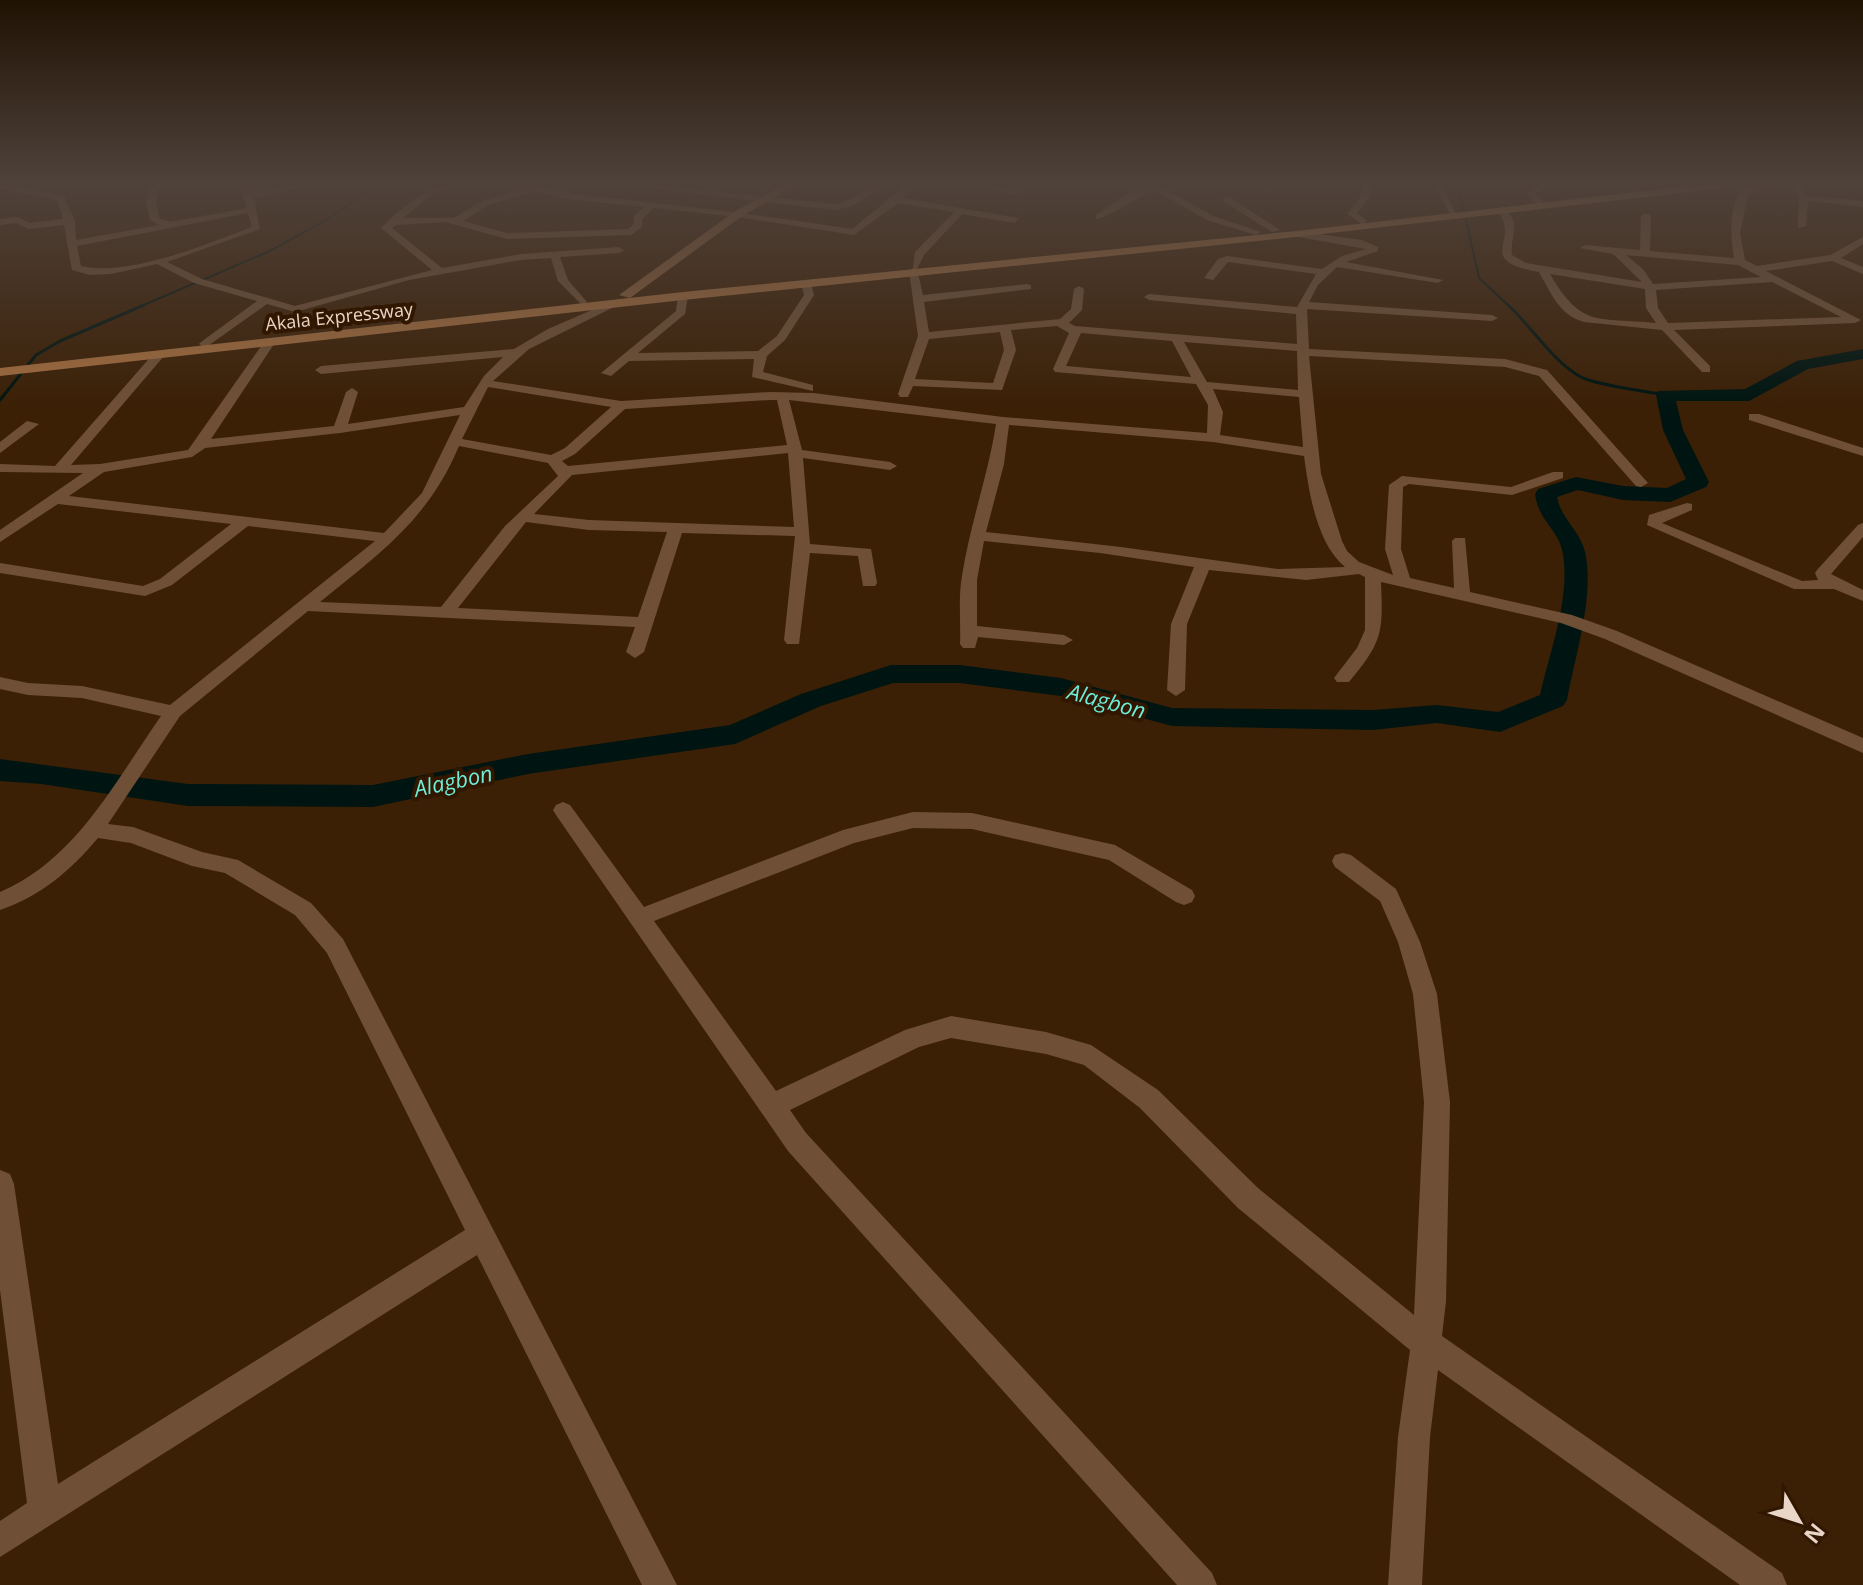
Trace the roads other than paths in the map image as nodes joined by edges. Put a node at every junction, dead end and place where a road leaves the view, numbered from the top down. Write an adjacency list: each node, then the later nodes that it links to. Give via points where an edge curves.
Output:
1 (74, 258): 15 (street, via 76,268 84,272)
2 (168, 258): 15 (street)
3 (423, 258): 21 (street)
4 (515, 258): 21 (street)
5 (556, 258): 37 (street, via 563,281)
6 (677, 258): 32 (street)
7 (918, 258): 18 (street)
8 (1018, 258): 18 (main road, Akala Expressway)
9 (1351, 258): 17 (street)
10 (1509, 258): 19 (street)
11 (1624, 258): 29 (street)
12 (1692, 258): 16 (street)
13 (1739, 258): 16 (street)
14 (1833, 258): 20 (street); 22 (street)
15 (159, 261): 36 (street, via 203,283)
16 (1740, 262): 20 (street)
17 (1336, 264): 23 (street); 26 (street)
18 (915, 268): 27 (main road, Akala Expressway); 30 (main road, Akala Expressway); 35 (street)
19 (1543, 270): 29 (street); 46 (street, via 1575,316)
20 (1754, 270): 25 (street)
21 (440, 271): 36 (street, via 299,308)
22 (1863, 271)
23 (1325, 272): 24 (street, via 1227,259); 40 (street, via 1311,286)
24 (1209, 278)
25 (1772, 279): 29 (street); 41 (street)
26 (1438, 280)
27 (806, 283): 30 (main road, Akala Expressway); 53 (street, via 809,295 803,305 781,338)
28 (1027, 287): 35 (street)
29 (1650, 287): 46 (street, via 1652,308)
30 (736, 288): 32 (main road, Akala Expressway); 33 (main road, Akala Expressway)
31 (1079, 289): 44 (street)
32 (625, 295): 37 (main road, Akala Expressway)
33 (683, 296): 39 (main road, Akala Expressway); 55 (street, via 681,312)
34 (1149, 297): 40 (street)
35 (919, 299): 47 (street)
36 (264, 301): 49 (street)
37 (582, 302): 49 (main road, Akala Expressway)
38 (1852, 305): 41 (street)
39 (608, 306): 50 (main road, Akala Expressway); 52 (street)
40 (1302, 308): 42 (street); 51 (street)
41 (1831, 308): 43 (street)
42 (1492, 318)
43 (1859, 322): 46 (street)
44 (1067, 326): 45 (street); 48 (street); 62 (street, via 1075,333 1059,369)
45 (1005, 327): 47 (street); 61 (street, via 1010,350 998,387)
46 (1665, 327): 58 (street)
47 (924, 336): 61 (street)
48 (1176, 338): 51 (street); 62 (street)
49 (205, 344): 56 (main road, Akala Expressway)
50 (268, 344): 54 (main road, Akala Expressway); 77 (street)
51 (1304, 350): 65 (street); 89 (street, via 1505,363 1543,373)
52 (518, 352): 59 (street); 63 (street)
53 (761, 355): 55 (street); 67 (street, via 756,374 823,391)
54 (158, 356): 56 (main road, Akala Expressway); 86 (street)
55 (627, 357): 60 (street)
56 (45, 366): 57 (main road, Akala Expressway)
57 (0, 369)
58 (1706, 369)
59 (321, 370)
60 (607, 373)
61 (908, 382): 69 (street)
62 (1202, 382): 65 (street); 75 (street, via 1214,397 1218,414)
63 (485, 383): 68 (street); 70 (street)
64 (352, 392): 74 (street)
65 (1306, 394): 80 (street)
66 (782, 396): 67 (street); 68 (street); 79 (street)
67 (834, 399): 69 (street)
68 (621, 405): 82 (street, via 567,454)
69 (900, 407): 72 (street)
70 (467, 410): 74 (street); 76 (street)
71 (1754, 417): 81 (street)
72 (1003, 421): 75 (street); 96 (street)
73 (32, 424): 78 (street)
74 (340, 429): 77 (street)
75 (1213, 438): 80 (street)
76 (453, 441): 82 (street); 98 (street, via 431,491)
77 (200, 444): 85 (street, via 198,451 181,456)
78 (0, 449)
79 (795, 451): 83 (street); 87 (street); 99 (street)
80 (1308, 452): 103 (street, via 1339,552)
81 (1863, 452)
82 (553, 460): 87 (street)
83 (890, 466)
84 (0, 468): 86 (street)
85 (100, 468): 86 (street); 90 (street)
86 (59, 470)
87 (565, 471): 92 (street, via 559,484)
88 (1558, 475): 104 (street, via 1512,491 1407,479 1396,485 1393,549)
89 (1641, 483)
90 (57, 499): 93 (street); 97 (street)
91 (1687, 507): 106 (street, via 1654,518 1655,525 1786,581)
92 (522, 517): 94 (street); 110 (street)
93 (246, 520): 98 (street); 102 (street, via 166,582 145,591)
94 (676, 528): 99 (street); 111 (street)
95 (1863, 528): 106 (street, via 1823,573)
96 (977, 536): 101 (street); 113 (street, via 969,580 969,637)
97 (0, 537)
98 (388, 538): 109 (street)
99 (802, 540): 105 (street, via 865,552); 112 (street)
100 (1460, 541): 107 (street)
101 (1203, 565): 103 (street); 117 (street, via 1179,624)
102 (0, 568)
103 (1366, 572): 104 (street); 115 (street, via 1376,625)
104 (1403, 582): 107 (street)
105 (869, 583)
106 (1834, 584): 108 (street)
107 (1462, 595): 119 (street, via 1611,635)
108 (1863, 596)
109 (303, 606): 110 (street); 118 (street)
110 (447, 611): 111 (street)
111 (643, 622): 114 (street)
112 (793, 640)
113 (1064, 640)
114 (635, 652)
115 (1343, 678)
116 (0, 683): 118 (street, via 82,692)
117 (1176, 690)
118 (173, 712): 121 (street)
119 (1863, 746)
120 (563, 810): 125 (street)
121 (93, 830): 124 (street, via 48,876); 128 (street, via 133,835 230,866 303,909 335,946 353,978)
122 (1343, 861): 129 (street, via 1388,895 1425,994 1437,1102)
123 (1184, 896): 125 (street, via 1115,853 972,821 913,820 850,836)
124 (0, 901)
125 (641, 917): 126 (street)
126 (772, 1106): 129 (street, via 914,1038 951,1027 1091,1056 1149,1099 1248,1198); 133 (street, via 797,1142)
127 (0, 1184): 130 (street)
128 (481, 1236): 130 (street); 132 (street)
129 (1425, 1343): 134 (street); 135 (street)
130 (45, 1511): 131 (street)
131 (0, 1540)
132 (657, 1584)
133 (1200, 1585)
134 (1405, 1585)
135 (1770, 1585)

